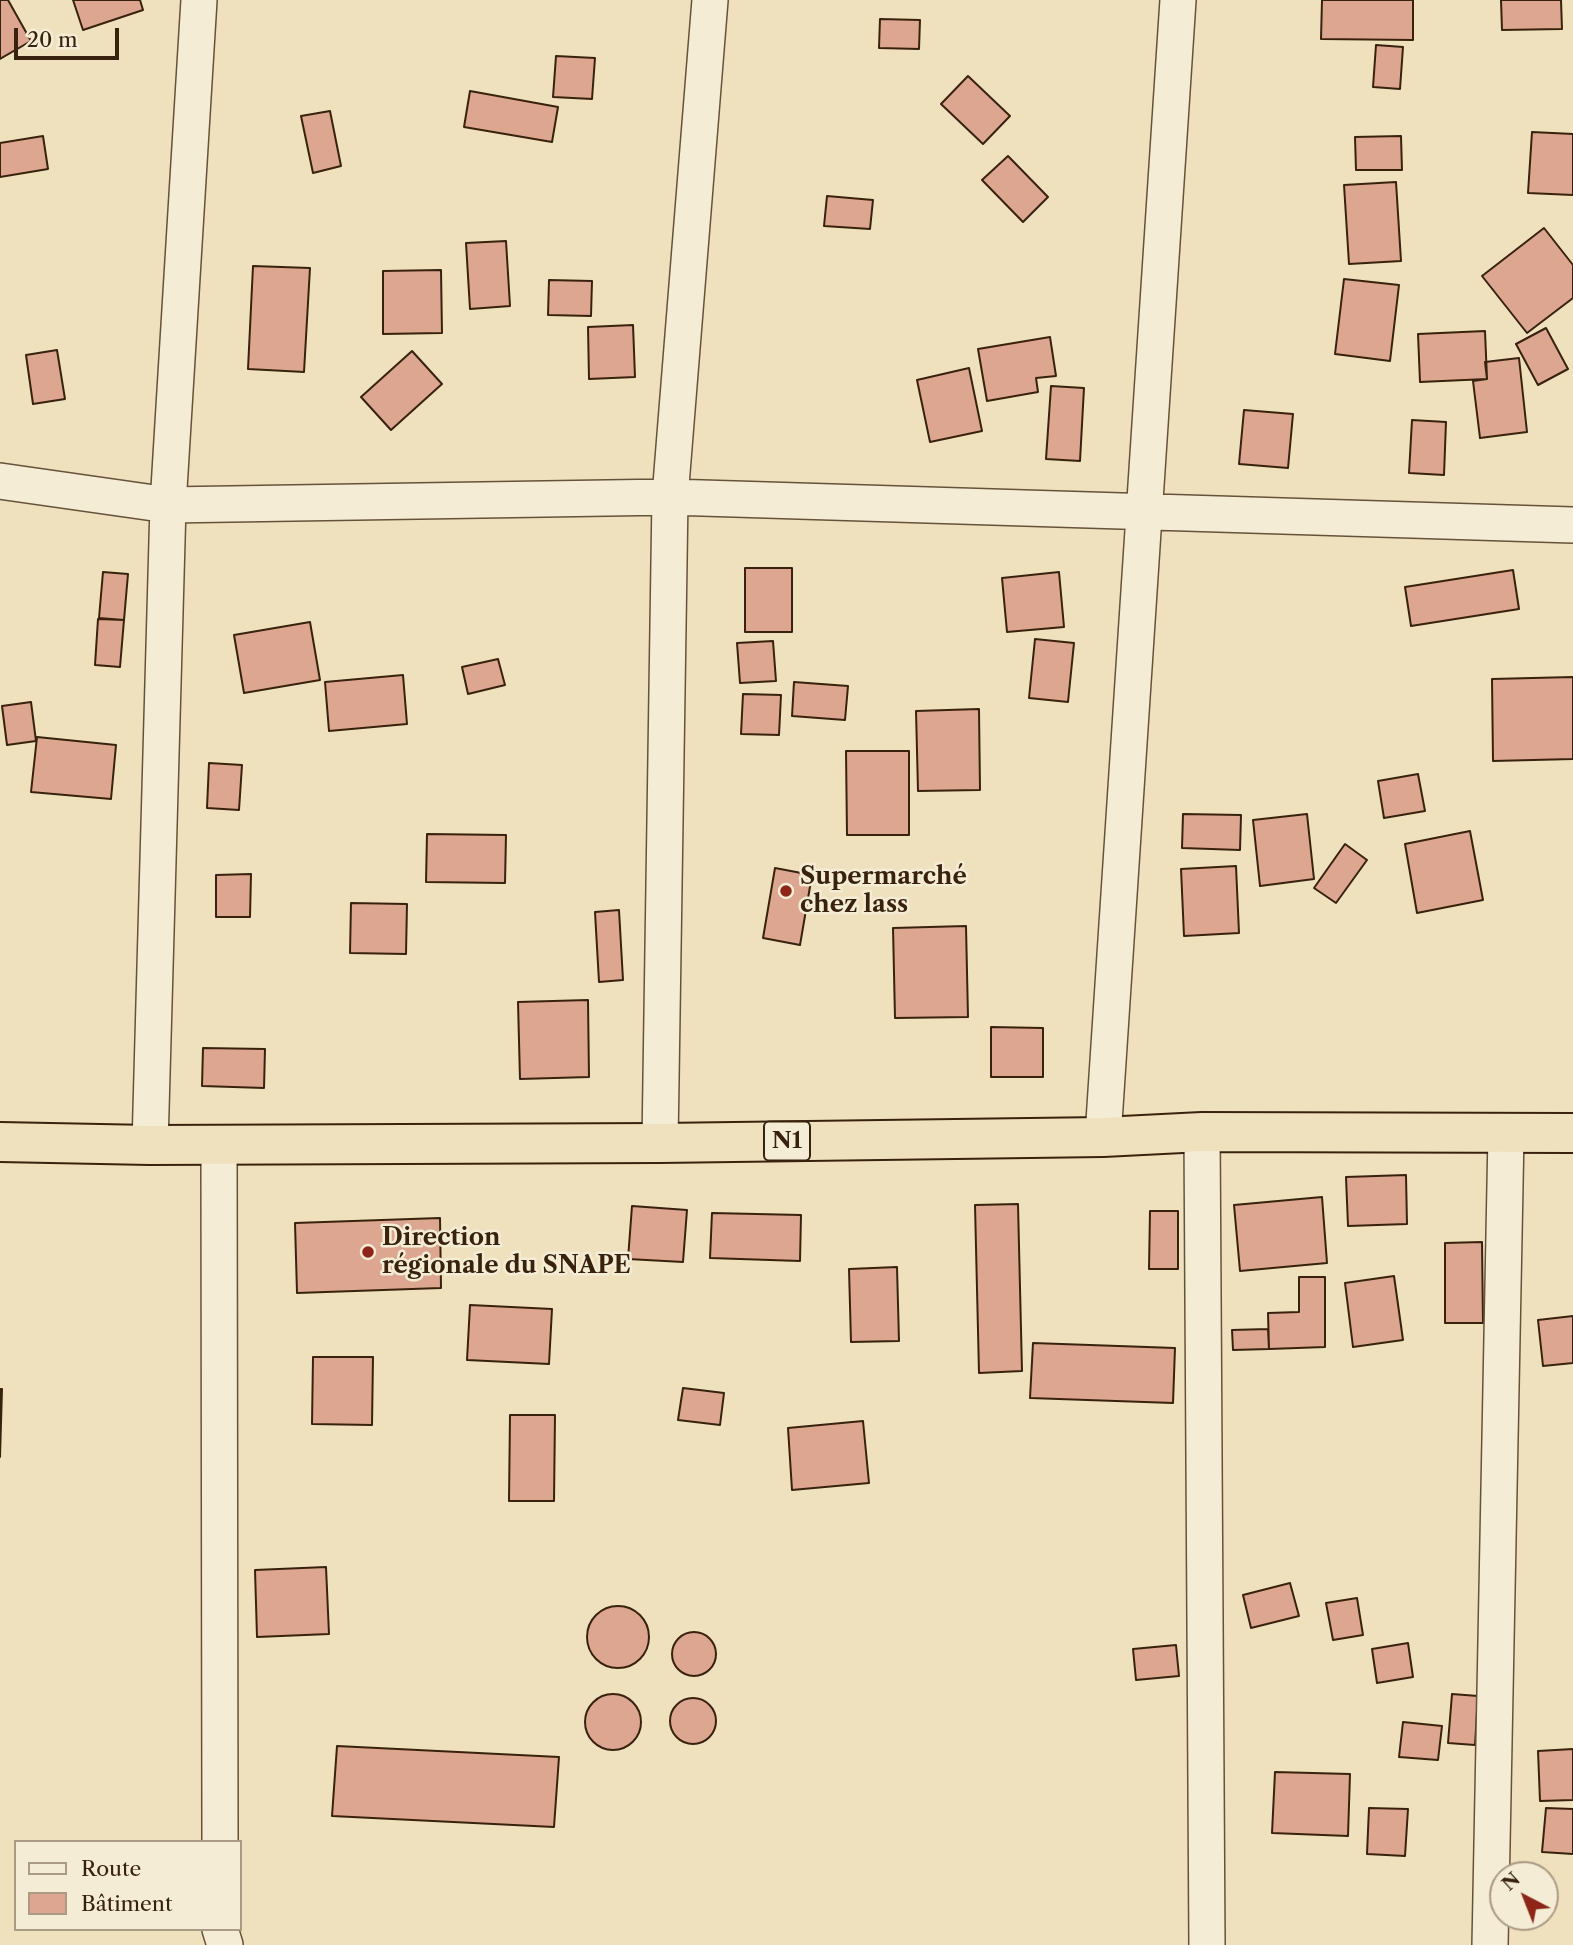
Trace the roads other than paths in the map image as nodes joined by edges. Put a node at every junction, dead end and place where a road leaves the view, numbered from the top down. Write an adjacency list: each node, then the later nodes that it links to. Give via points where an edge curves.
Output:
1 (200, 0): 6 (street)
2 (710, 0): 5 (street)
3 (1178, 0): 7 (street)
4 (0, 481): 6 (street)
5 (670, 497): 6 (street); 7 (street); 14 (street)
6 (168, 505): 15 (street)
7 (1145, 510): 8 (street); 12 (street)
8 (1573, 525)
9 (1202, 1132): 11 (highway, N1); 12 (highway, N1); 18 (street)
10 (1573, 1133): 11 (highway, N1)
11 (1506, 1134): 19 (street)
12 (1102, 1137): 14 (highway, N1)
13 (0, 1142): 15 (highway, N1)
14 (660, 1143): 16 (highway, N1)
15 (150, 1145): 16 (highway, N1)
16 (219, 1145): 17 (street)
17 (220, 1840)
18 (1207, 1945)
19 (1490, 1945)

